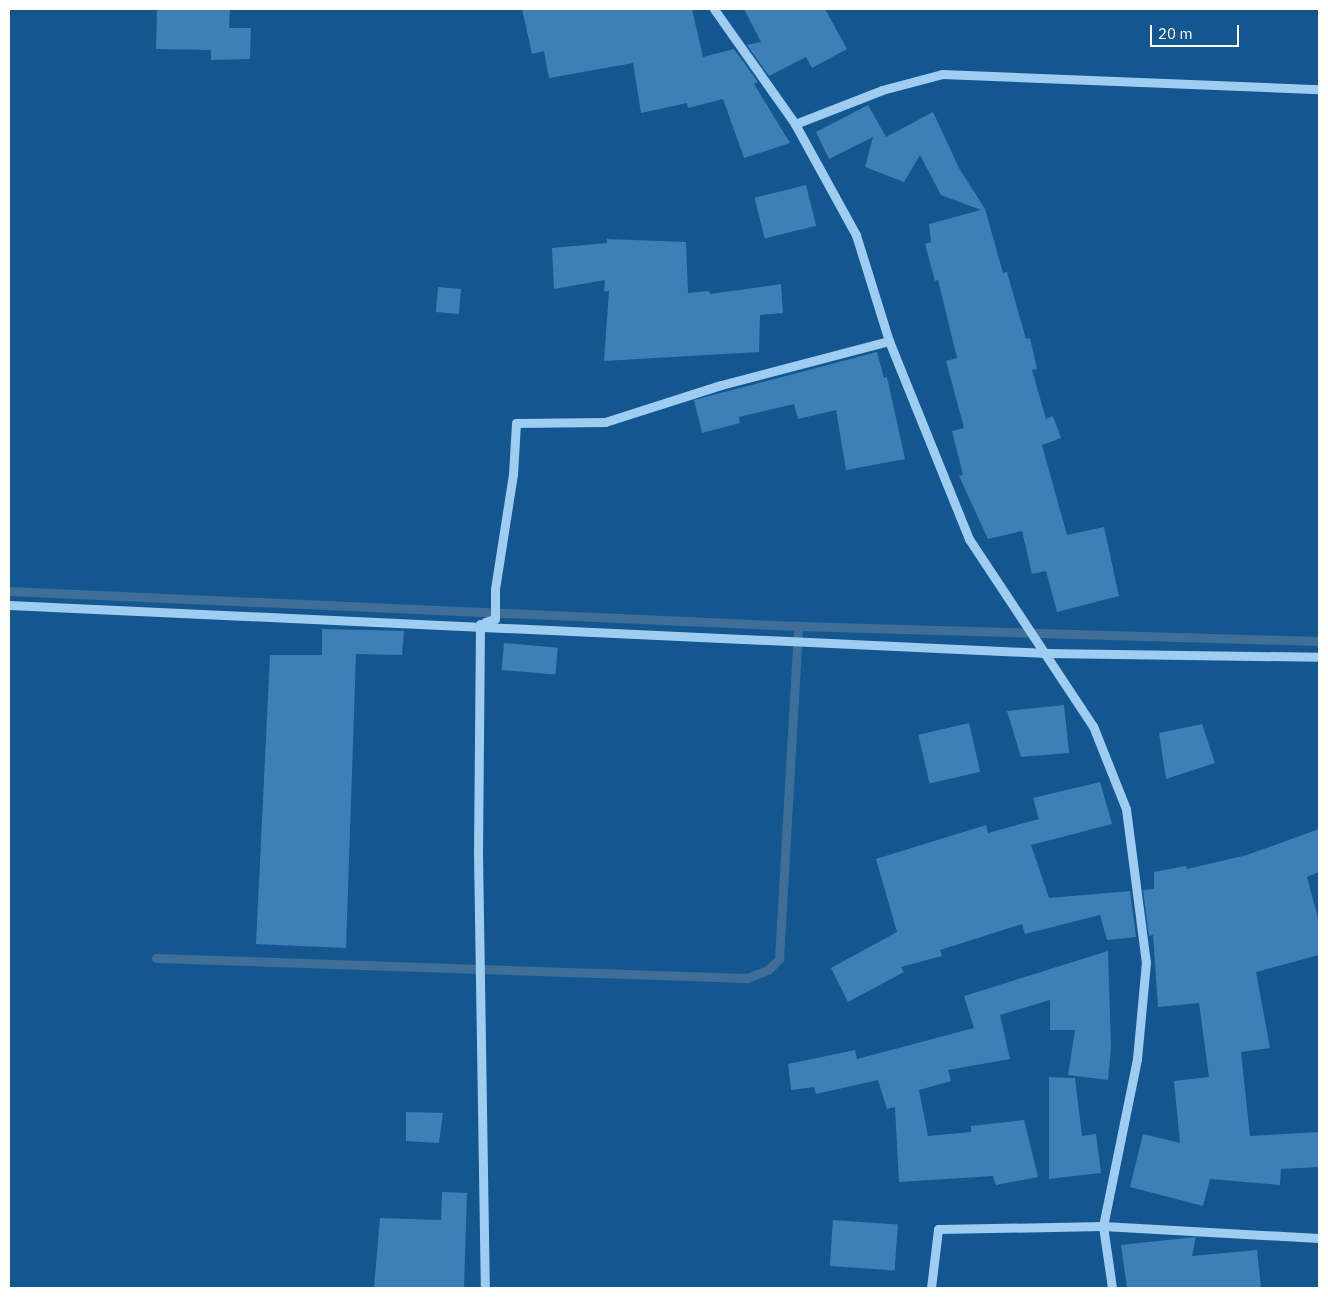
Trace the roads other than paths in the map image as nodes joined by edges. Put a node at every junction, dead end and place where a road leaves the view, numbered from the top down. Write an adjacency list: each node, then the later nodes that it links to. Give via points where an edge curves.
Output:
1 (714, 9): 3 (street)
2 (1319, 88): 3 (street, via 942,74 882,90)
3 (795, 124): 4 (street, via 856,235)
4 (889, 341): 6 (street, via 721,384 605,422 516,423 495,594 495,619); 7 (street, via 969,539)
5 (9, 605): 6 (street)
6 (480, 624): 7 (street); 11 (street, via 480,980)
7 (1046, 653): 8 (street); 9 (street, via 1093,726 1126,809 1146,962 1137,1059)
8 (1319, 657)
9 (1103, 1226): 10 (street); 12 (street, via 938,1229); 13 (street)
10 (1319, 1238)
11 (485, 1288)
12 (931, 1288)
13 (1112, 1288)

